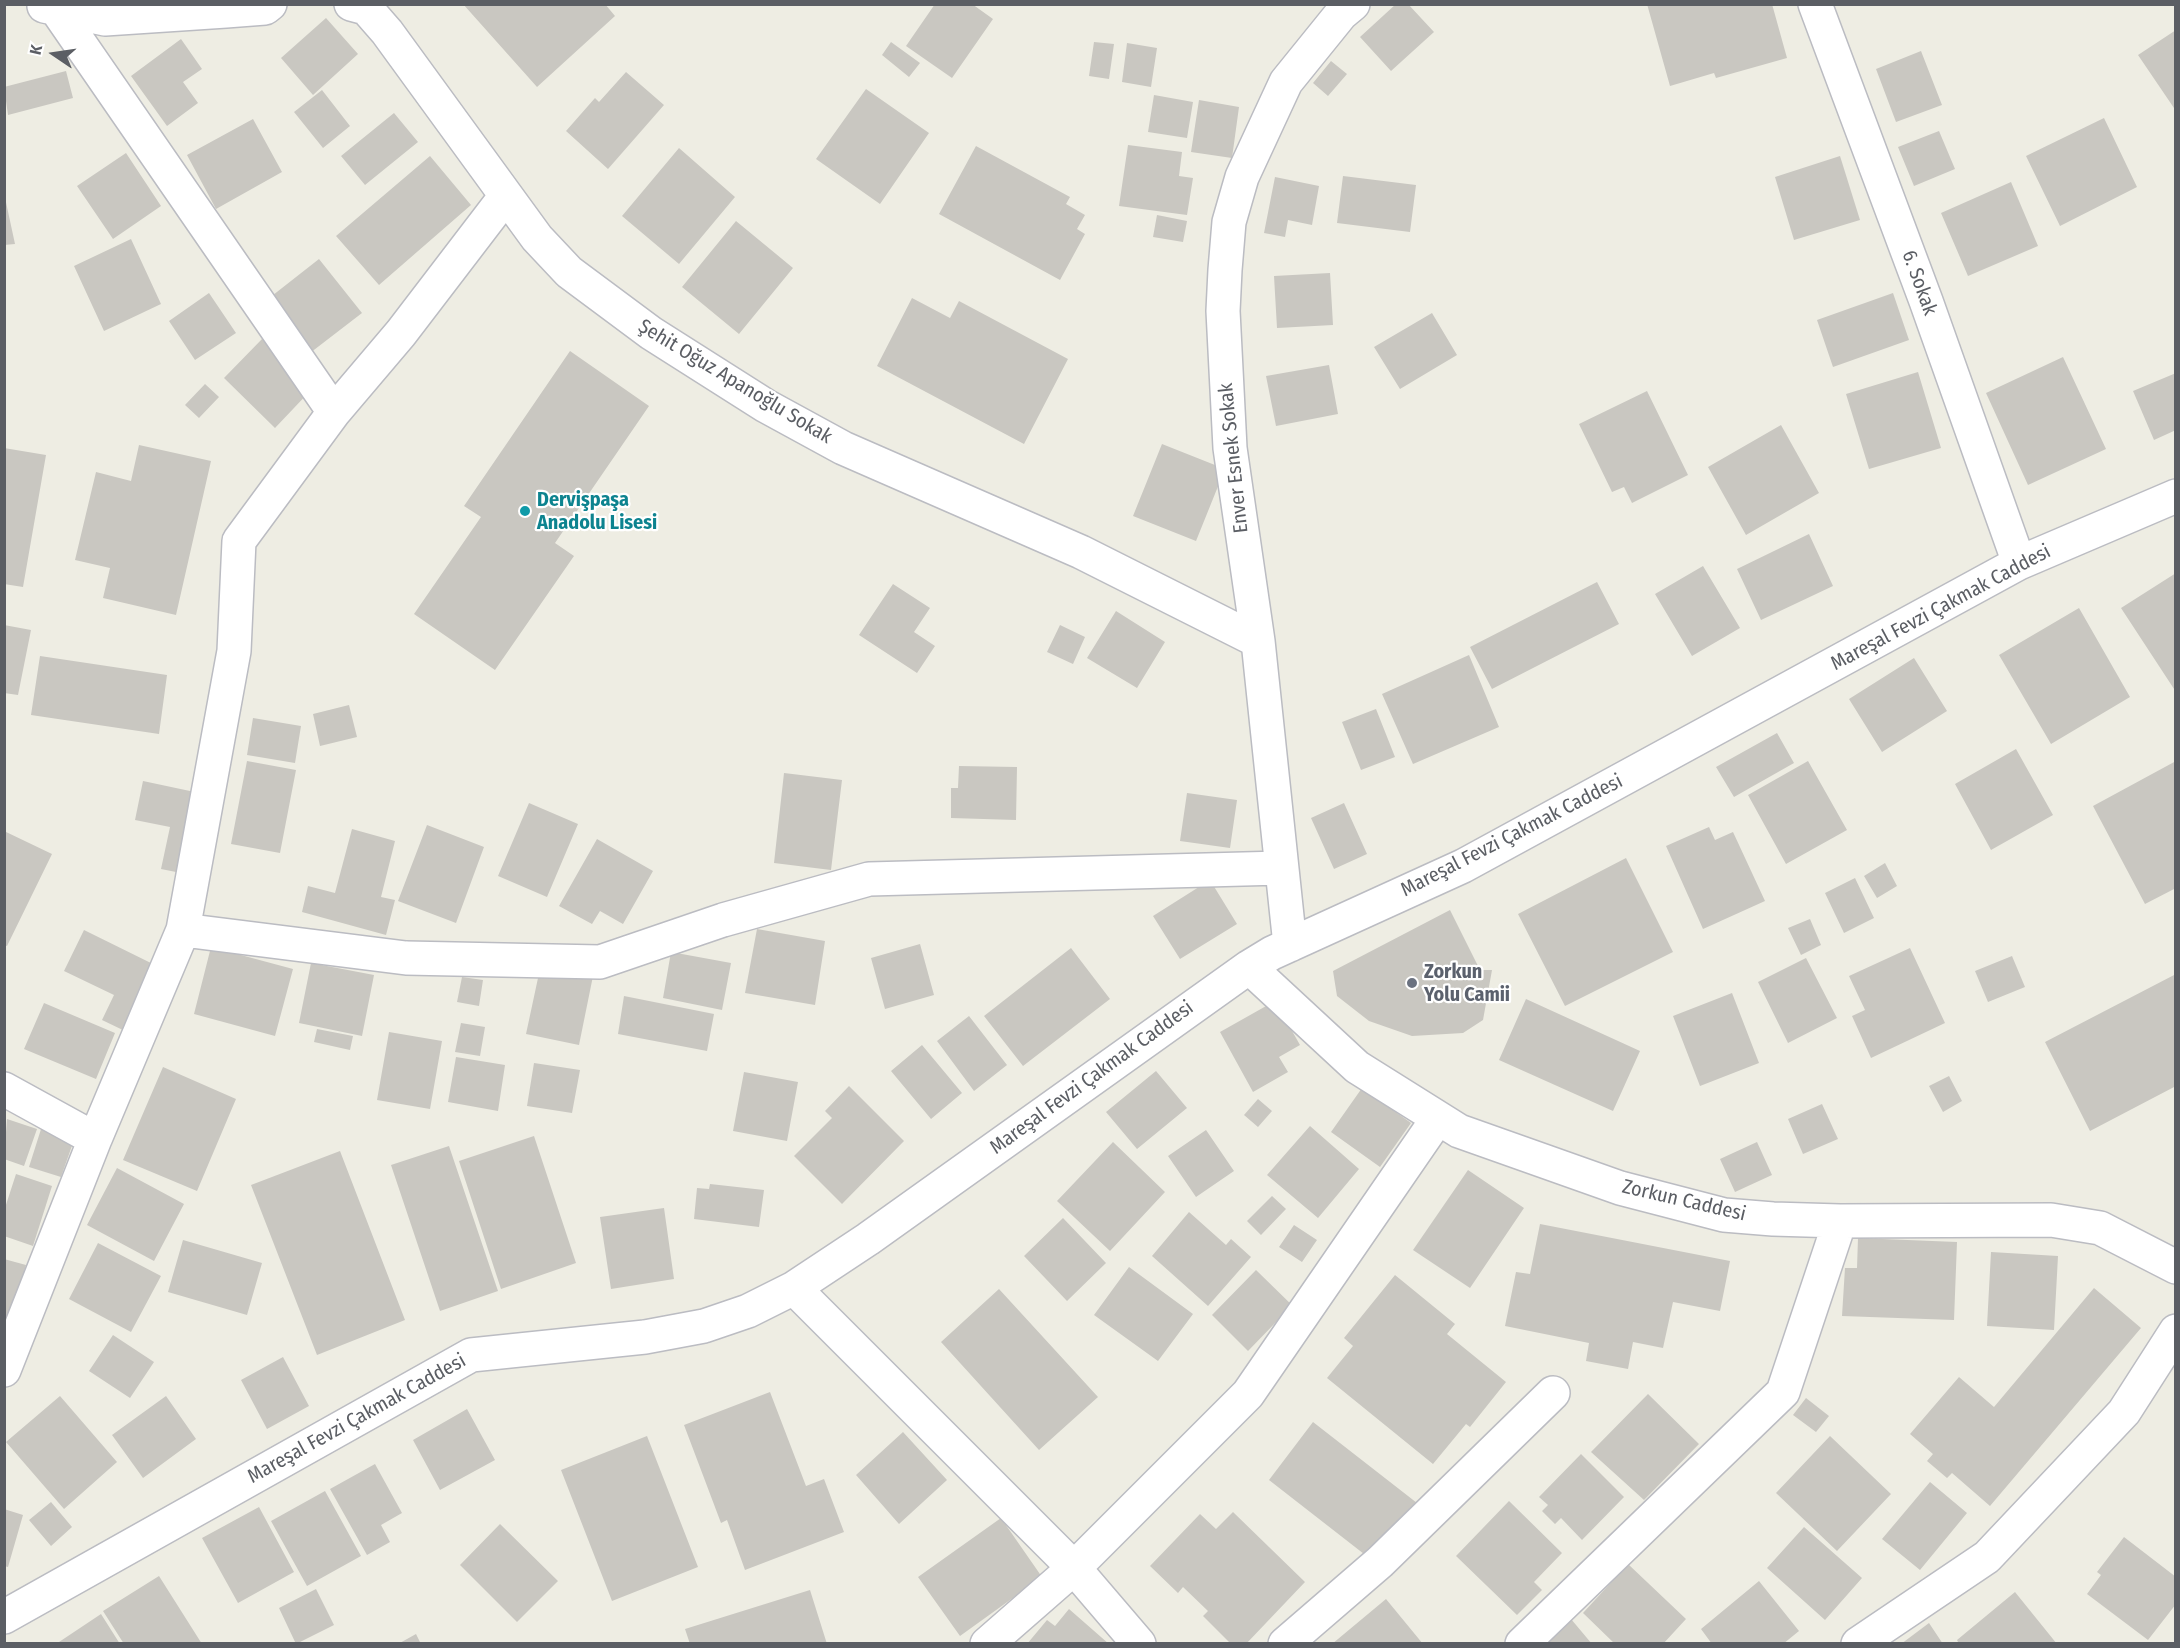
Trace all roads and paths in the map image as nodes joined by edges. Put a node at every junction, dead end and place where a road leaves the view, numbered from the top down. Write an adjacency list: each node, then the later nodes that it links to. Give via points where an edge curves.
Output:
1 (270, 4): 5 (street, via 265,8 105,19)
2 (351, 4): 6 (street, Şehit Oğuz Apanoğlu Sokak, via 366,9 387,32)
3 (1353, 4): 10 (street, Enver Esnek Sokak, via 1286,82 1242,177 1229,222 1223,311 1230,448)
4 (1815, 4): 9 (street, 6. Sokak)
5 (47, 7): 7 (street)
6 (505, 196): 7 (street); 10 (street, Şehit Oğuz Apanoğlu Sokak, via 569,272 651,333 766,406 843,448 1060,543)
7 (334, 412): 12 (street, via 239,541 234,651)
8 (2175, 496): 9 (street, Mareşal Fevzi Çakmak Caddesi)
9 (2019, 563): 13 (street, Mareşal Fevzi Çakmak Caddesi, via 1463,866)
10 (1258, 641): 11 (street, Enver Esnek Sokak)
11 (1281, 868): 12 (street, via 869,879 723,920 600,962 406,958); 13 (street, Enver Esnek Sokak)
12 (183, 930): 17 (street)
13 (1290, 945): 14 (street, Mareşal Fevzi Çakmak Caddesi)
14 (1249, 967): 16 (street, Zorkun Caddesi, via 1357,1067); 20 (street, Mareşal Fevzi Çakmak Caddesi)
15 (4, 1089): 17 (street)
16 (1438, 1118): 18 (street, Zorkun Caddesi, via 1459,1131 1609,1184 1724,1215); 24 (street, via 1248,1394)
17 (95, 1139): 22 (street)
18 (1840, 1221): 19 (street, Zorkun Caddesi, via 2051,1220 2100,1228); 29 (street, via 1783,1392)
19 (2175, 1267)
20 (794, 1288): 24 (street); 25 (street, Mareşal Fevzi Çakmak Caddesi, via 748,1311 704,1326 645,1337 471,1355)
21 (2175, 1331): 30 (street, via 2124,1412 1987,1557)
22 (4, 1370)
23 (1553, 1393): 28 (street, via 1380,1562)
24 (1074, 1568): 26 (street); 27 (street)
25 (4, 1617)
26 (987, 1644)
27 (1139, 1644)
28 (1285, 1644)
29 (1522, 1644)
30 (1858, 1644)

